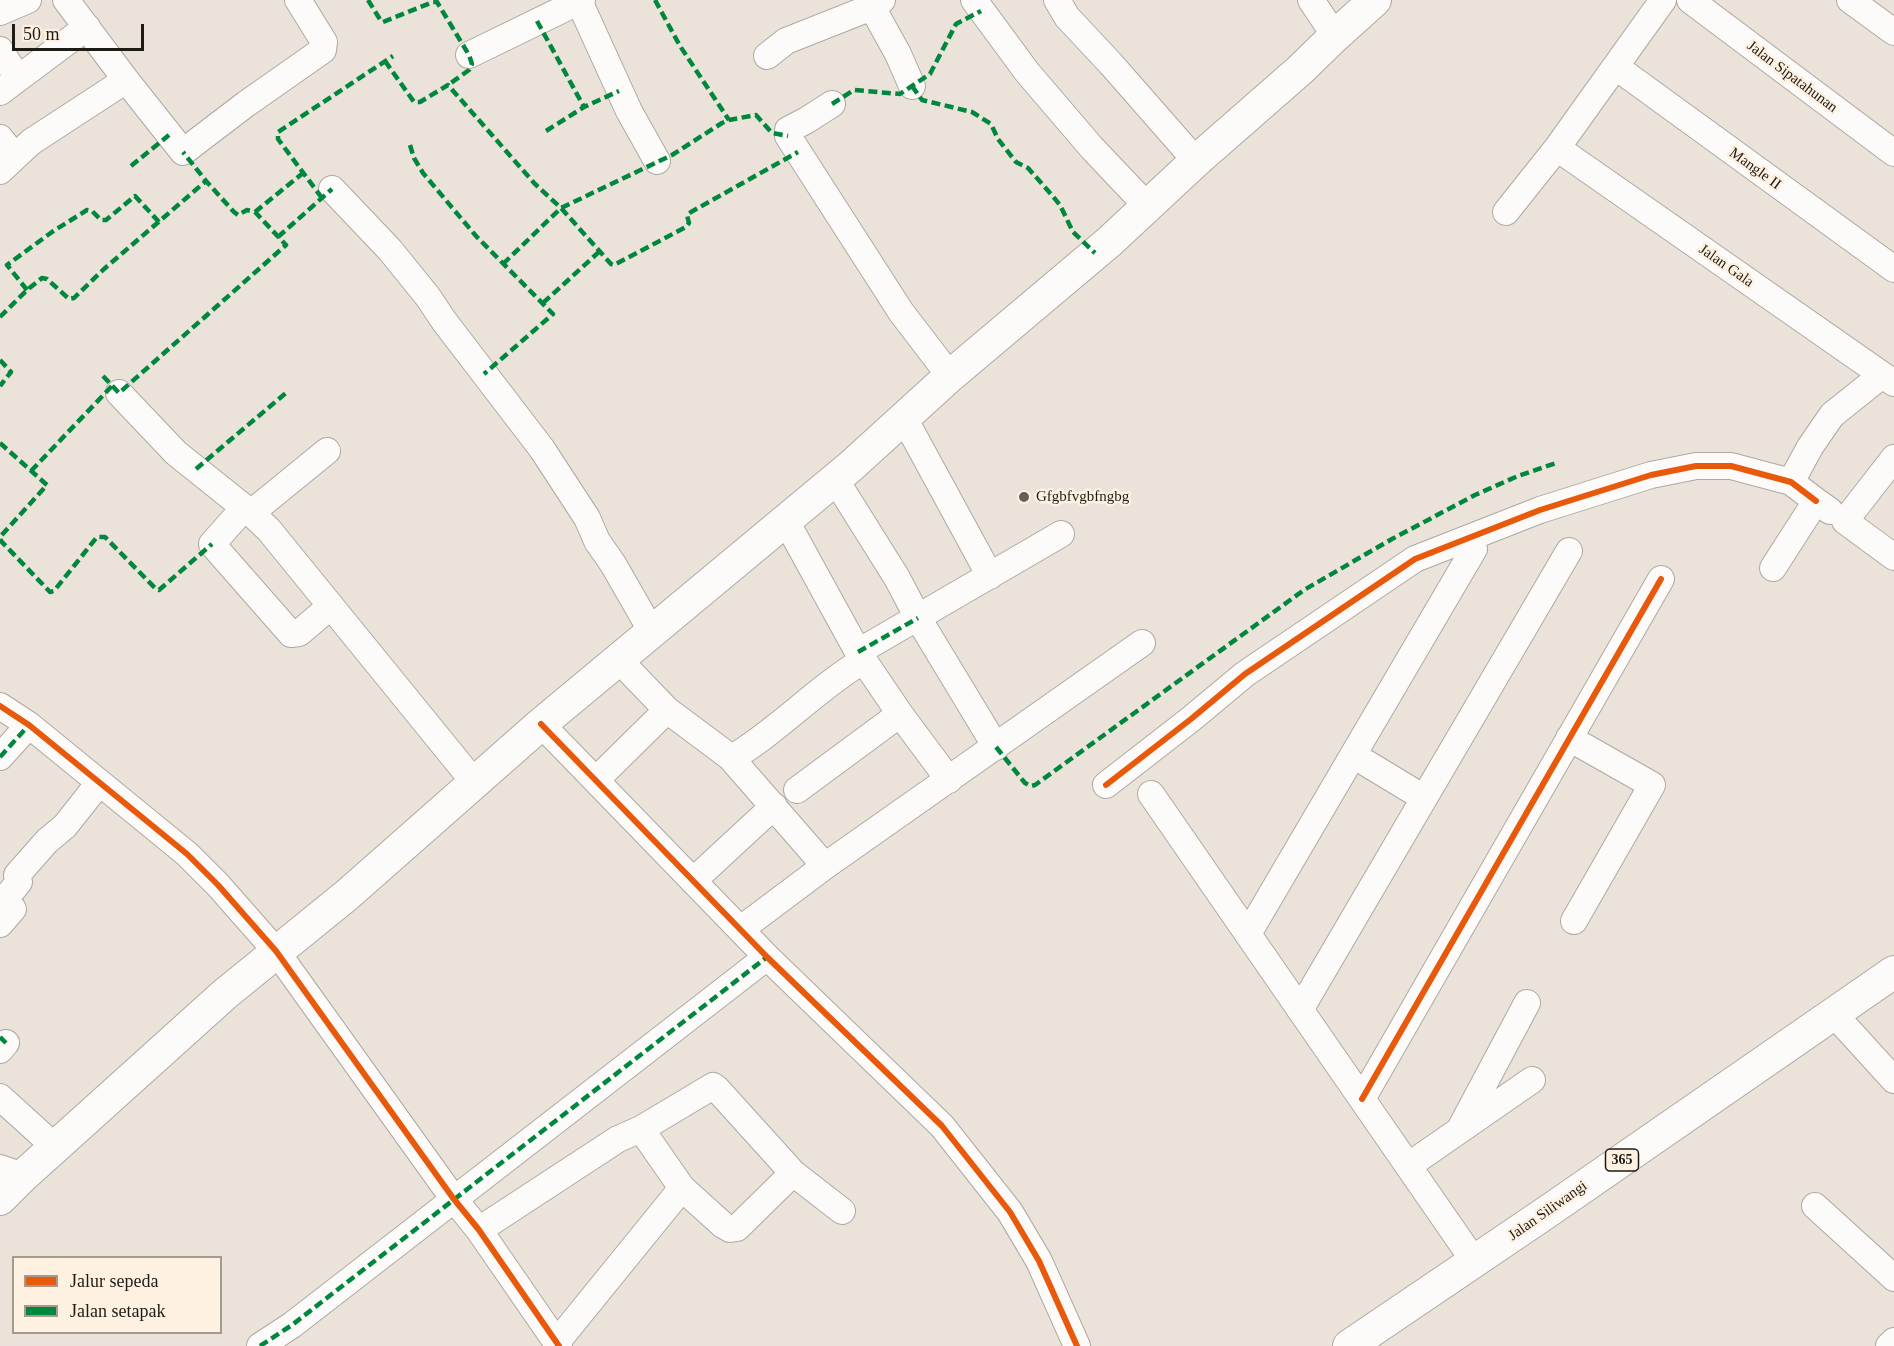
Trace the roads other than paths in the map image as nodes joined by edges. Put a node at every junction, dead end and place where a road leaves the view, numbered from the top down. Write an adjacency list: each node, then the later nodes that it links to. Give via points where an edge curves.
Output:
1 (28, 0): 13 (street)
2 (66, 0): 14 (street)
3 (974, 0): 31 (street, via 1027,72)
4 (1057, 0): 29 (street, via 1067,17)
5 (1311, 0): 16 (street)
6 (1375, 0): 16 (main road)
7 (1663, 0): 20 (street)
8 (1690, 0): 26 (street, Jalan Sipatahunan)
9 (1850, 0): 15 (street)
10 (580, 1): 18 (street); 28 (street, via 628,111)
11 (307, 2): 21 (street, via 324,42 323,50 183,152)
12 (877, 3): 19 (street, via 786,41); 23 (street)
13 (0, 12)
14 (87, 27): 21 (street); 22 (street)
15 (1894, 32)
16 (1335, 36): 29 (main road)
17 (0, 50): 22 (street)
18 (469, 55)
19 (766, 56)
20 (1616, 67): 25 (street); 33 (street, Mangle II)
21 (126, 81): 27 (street)
22 (9, 85)
23 (912, 86)
24 (831, 104): 34 (street, via 788,130 788,136 901,312)
25 (1557, 148): 32 (street); 35 (street, Jalan Gala)
26 (1894, 153)
27 (5, 156)
28 (657, 161)
29 (1196, 161): 31 (main road)
30 (332, 189): 55 (street, via 428,297 542,449 587,518)
31 (1147, 206): 34 (main road)
32 (1506, 213)
33 (1894, 269)
34 (951, 376): 37 (main road)
35 (1888, 379): 41 (street, via 1832,415)
36 (119, 393): 43 (street, via 176,453)
37 (904, 418): 40 (main road); 51 (street)
38 (327, 451): 43 (street)
39 (1893, 460): 45 (street)
40 (835, 479): 44 (main road); 54 (street)
41 (1791, 482): 42 (street); 73 (street, via 1731,465 1696,466 1651,475 1540,510 1415,559 1245,674)
42 (1816, 501): 45 (street); 50 (street)
43 (248, 510): 53 (street); 53 (street, via 212,544 291,634 299,633)
44 (786, 521): 55 (main road); 57 (street)
45 (1845, 521): 49 (street)
46 (1061, 534): 51 (street)
47 (1474, 549): 66 (street)
48 (1569, 551): 76 (street)
49 (1894, 557)
50 (1773, 568)
51 (990, 576): 54 (street)
52 (1661, 579): 64 (street)
53 (331, 606): 71 (street)
54 (918, 618): 57 (street); 65 (street)
55 (652, 632): 58 (main road)
56 (1142, 643): 65 (street)
57 (861, 656): 61 (street); 68 (street, via 758,742)
58 (618, 659): 60 (street); 62 (main road)
59 (0, 706): 63 (street)
60 (667, 710): 68 (street); 69 (street)
61 (900, 714): 70 (street); 74 (street)
62 (541, 723): 69 (street); 71 (main road)
63 (29, 725): 67 (street); 72 (street)
64 (1569, 738): 80 (street, via 1652,785); 93 (street)
65 (996, 747): 70 (street)
66 (1353, 756): 76 (street); 83 (street)
67 (0, 757)
68 (732, 758): 77 (street)
69 (596, 780): 79 (street)
70 (949, 780): 78 (street)
71 (474, 782): 84 (main road)
72 (99, 783): 81 (street, via 65,826 17,875 19,882 5,899 13,909); 84 (street, via 187,854)
73 (1106, 785)
74 (797, 790)
75 (1151, 794): 83 (street)
76 (1424, 798): 88 (street)
77 (774, 806): 78 (street); 79 (street)
78 (825, 866): 82 (street)
79 (693, 881): 82 (street)
80 (1574, 921)
81 (0, 924)
82 (741, 929): 85 (street)
83 (1248, 934): 88 (street)
84 (276, 951): 96 (main road); 101 (street)
85 (767, 957): 101 (street); 111 (street, via 942,1126 1010,1212 1039,1261)
86 (1894, 972): 89 (main road, Jalan Siliwangi / 365)
87 (1527, 1003): 95 (street)
88 (1300, 1010): 93 (street)
89 (1833, 1013): 91 (street); 106 (main road, Jalan Siliwangi / 365)
90 (1532, 1080): 95 (street)
91 (1894, 1080)
92 (0, 1096): 96 (street)
93 (1362, 1099): 97 (street)
94 (641, 1129): 99 (street, via 713,1086); 100 (street); 105 (street, via 618,1139)
95 (1459, 1131): 97 (street)
96 (55, 1147): 98 (main road)
97 (1408, 1166): 106 (street)
98 (11, 1172): 102 (main road)
99 (794, 1173): 100 (street, via 737,1227 730,1229); 104 (street)
100 (682, 1188): 109 (street)
101 (453, 1198): 105 (street); 110 (street)
102 (0, 1199)
103 (1815, 1206): 107 (street)
104 (842, 1211)
105 (478, 1230): 109 (street)
106 (1474, 1261): 112 (main road, Jalan Siliwangi / 365)
107 (1894, 1278)
108 (1894, 1341): 113 (street)
109 (558, 1344)
110 (260, 1346)
111 (1077, 1346)
112 (1349, 1346)
113 (1890, 1346)

